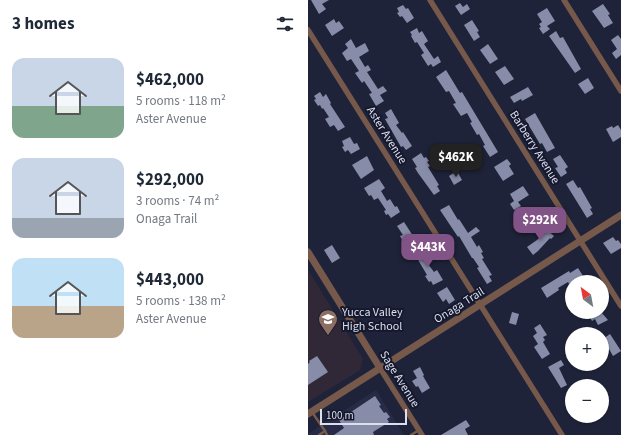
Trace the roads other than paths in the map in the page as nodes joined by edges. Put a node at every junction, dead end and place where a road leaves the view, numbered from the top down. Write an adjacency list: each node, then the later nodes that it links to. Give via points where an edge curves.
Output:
1 (430, 0): 6 (street, Barberry Avenue)
2 (564, 0): 4 (street)
3 (308, 30): 8 (street, Aster Avenue)
4 (621, 91)
5 (621, 215): 6 (street, Onaga Trail)
6 (581, 241): 8 (street, Onaga Trail); 9 (street, Barberry Avenue)
7 (308, 252): 10 (street, Sage Avenue)
8 (481, 304): 10 (street, Onaga Trail); 17 (street, Aster Avenue)
9 (621, 306)
10 (380, 368): 11 (street, Onaga Trail); 13 (street, Sage Avenue)
11 (310, 413): 12 (lane)
12 (325, 431): 14 (lane); 15 (lane)
13 (420, 432): 16 (lane)
14 (319, 435)
15 (328, 435)
16 (411, 435)
17 (562, 435)

